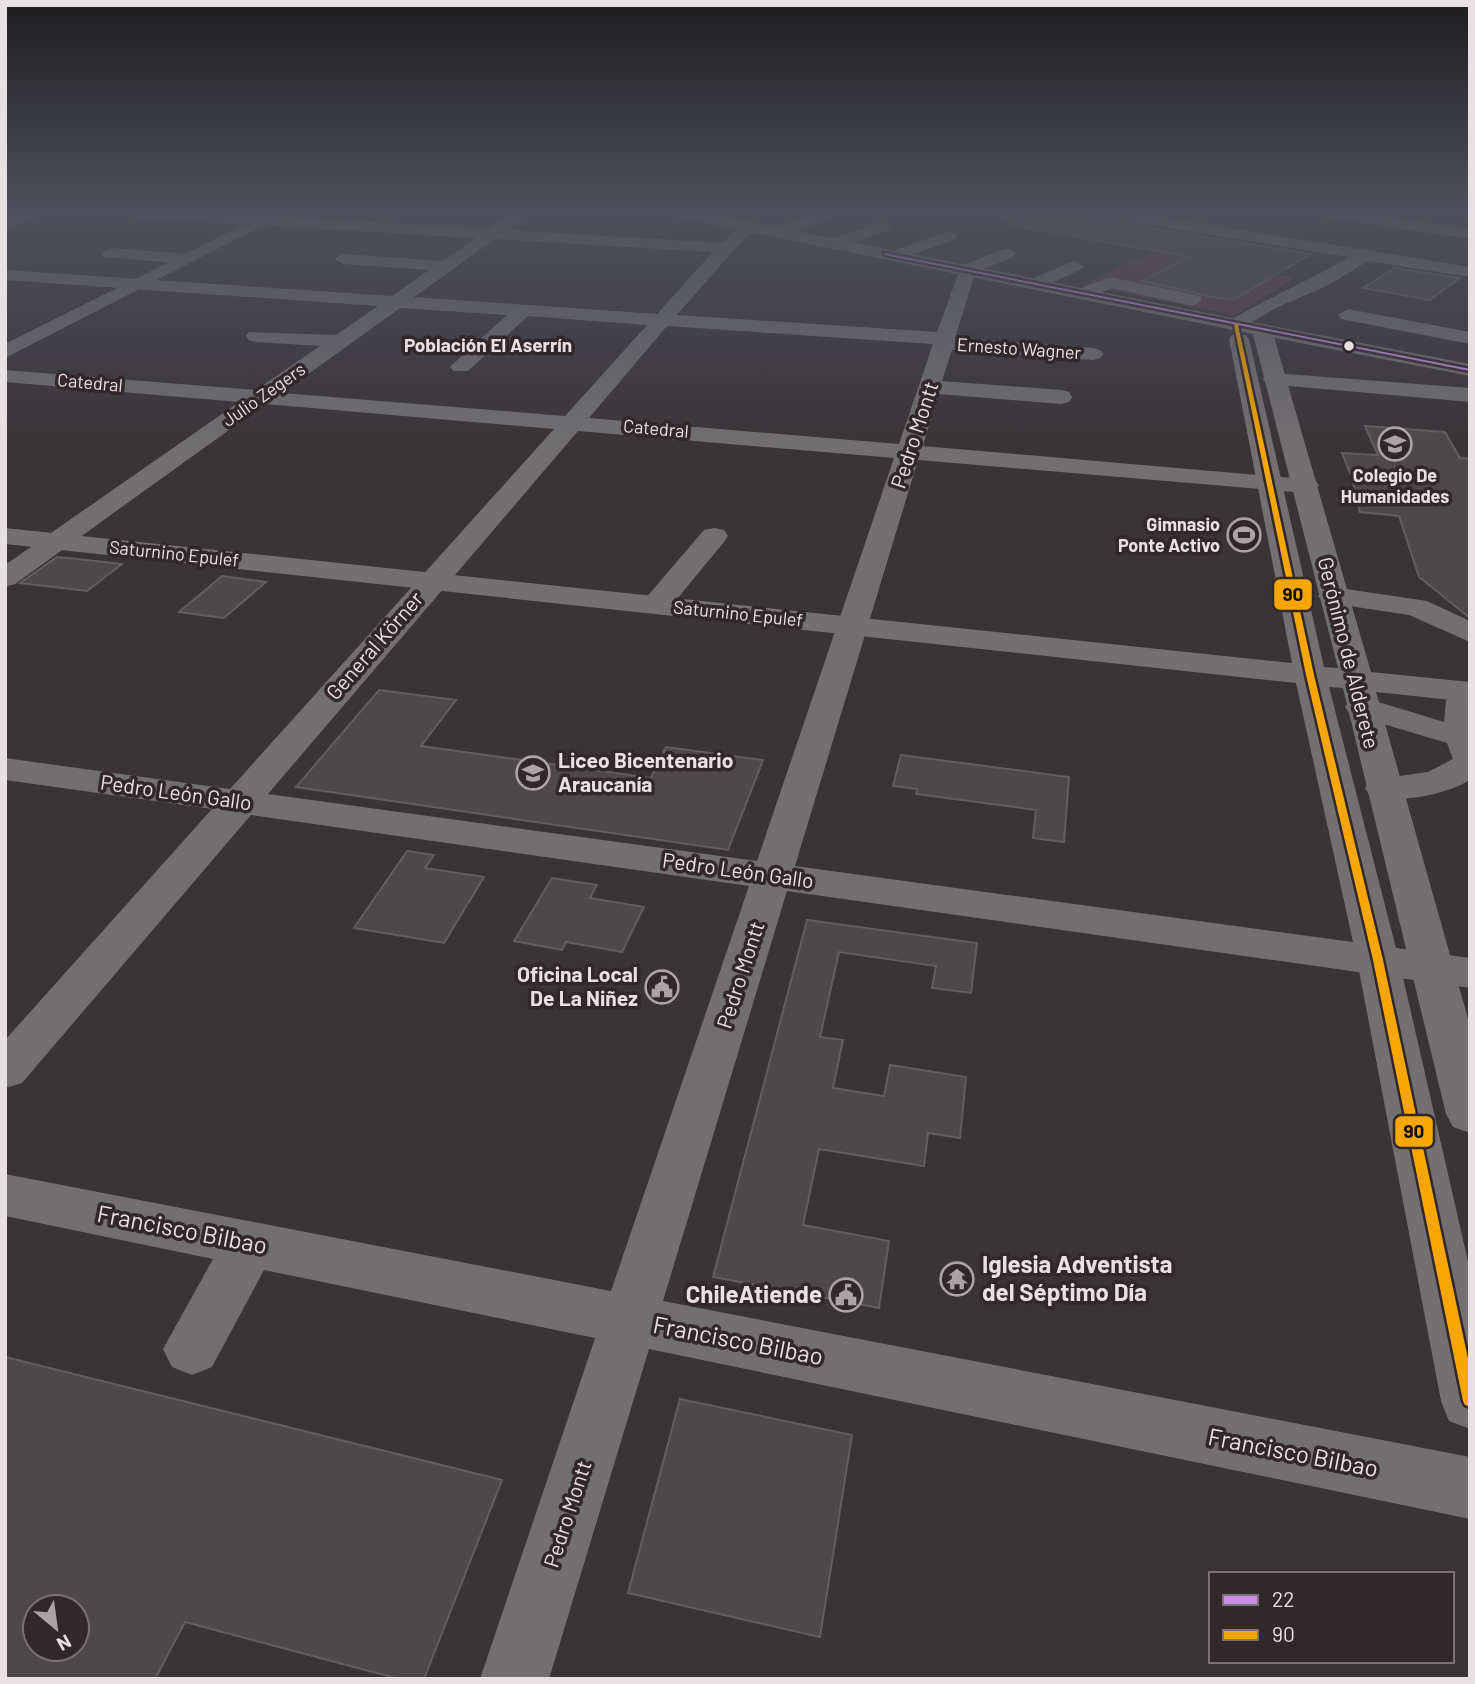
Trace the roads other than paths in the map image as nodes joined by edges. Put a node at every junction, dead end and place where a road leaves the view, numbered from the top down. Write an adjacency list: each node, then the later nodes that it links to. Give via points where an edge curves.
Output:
1 (126, 291): 24 (main road)
2 (233, 291): 13 (street, Ernesto Wagner)
3 (412, 291): 13 (street, Julio Zegers)
4 (688, 291): 16 (street, General Körner)
5 (960, 291): 23 (street, Pedro Montt)
6 (1067, 291): 11 (main road)
7 (1091, 291): 11 (street)
8 (1150, 291): 12 (street)
9 (1301, 291): 17 (street)
10 (1321, 291): 18 (street)
11 (1083, 294): 17 (main road)
12 (1193, 300)
13 (396, 302): 14 (street, Ernesto Wagner); 22 (street, Julio Zegers)
14 (524, 310): 16 (street, Ernesto Wagner); 27 (street)
15 (1348, 315): 19 (street)
16 (662, 320): 23 (street, Ernesto Wagner); 35 (street, General Körner)
17 (1236, 325): 18 (main road); 37 (main road, Gerónimo de Alderete)
18 (1262, 330): 26 (street); 30 (main road, Gerónimo de Alderete)
19 (1431, 331): 21 (street); 26 (street)
20 (256, 336): 22 (street)
21 (1470, 338)
22 (340, 341): 33 (street, Julio Zegers)
23 (944, 341): 25 (street, Ernesto Wagner); 31 (street, Pedro Montt)
24 (5, 352)
25 (1093, 354)
26 (1398, 356): 28 (street)
27 (461, 367)
28 (1470, 370)
29 (5, 376): 33 (street, Catedral)
30 (1274, 379): 32 (street); 38 (main road, Gerónimo de Alderete)
31 (930, 387): 34 (street); 36 (street, Pedro Montt)
32 (1470, 395)
33 (261, 397): 35 (street, Catedral); 41 (street, Julio Zegers)
34 (1061, 397)
35 (573, 422): 36 (street, Catedral); 43 (street, General Körner)
36 (910, 450): 37 (street, Catedral); 46 (street, Pedro Montt)
37 (1269, 482): 38 (street, Catedral); 48 (main road, Gerónimo de Alderete)
38 (1306, 485): 44 (main road, Gerónimo de Alderete)
39 (5, 536): 41 (main road, Saturnino Epulef)
40 (714, 536): 45 (street)
41 (57, 542): 42 (street, Julio Zegers); 43 (main road, Saturnino Epulef)
42 (5, 578)
43 (431, 581): 45 (main road, Saturnino Epulef); 54 (street, General Körner)
44 (1334, 596): 47 (street, via 1416,607); 50 (main road, Gerónimo de Alderete)
45 (656, 605): 46 (main road, Saturnino Epulef)
46 (853, 626): 48 (main road, Saturnino Epulef); 55 (street, Pedro Montt)
47 (1470, 633)
48 (1310, 675): 50 (main road, Saturnino Epulef); 56 (main road, Gerónimo de Alderete)
49 (1468, 692): 50 (main road, Saturnino Epulef); 51 (street, via 1460,711)
50 (1358, 694): 51 (street); 53 (main road, Gerónimo de Alderete)
51 (1467, 753): 53 (street, via 1461,772 1438,781)
52 (5, 769): 54 (street, Pedro León Gallo)
53 (1383, 788): 57 (main road, Gerónimo de Alderete)
54 (240, 802): 55 (street, Pedro León Gallo); 59 (street, General Körner)
55 (773, 876): 56 (street, Pedro León Gallo); 63 (street, Pedro Montt)
56 (1378, 960): 57 (street, Pedro León Gallo); 65 (main road, Gerónimo de Alderete)
57 (1431, 968): 58 (street, Pedro León Gallo); 60 (main road, Gerónimo de Alderete)
58 (1470, 973)
59 (5, 1071)
60 (1470, 1114)
61 (5, 1195): 62 (street, Francisco Bilbao)
62 (250, 1244): 63 (street, Francisco Bilbao); 64 (street)
63 (631, 1320): 66 (street, Francisco Bilbao); 67 (street, Pedro Montt)
64 (191, 1349)
65 (1470, 1401)
66 (1470, 1488)
67 (514, 1679)

